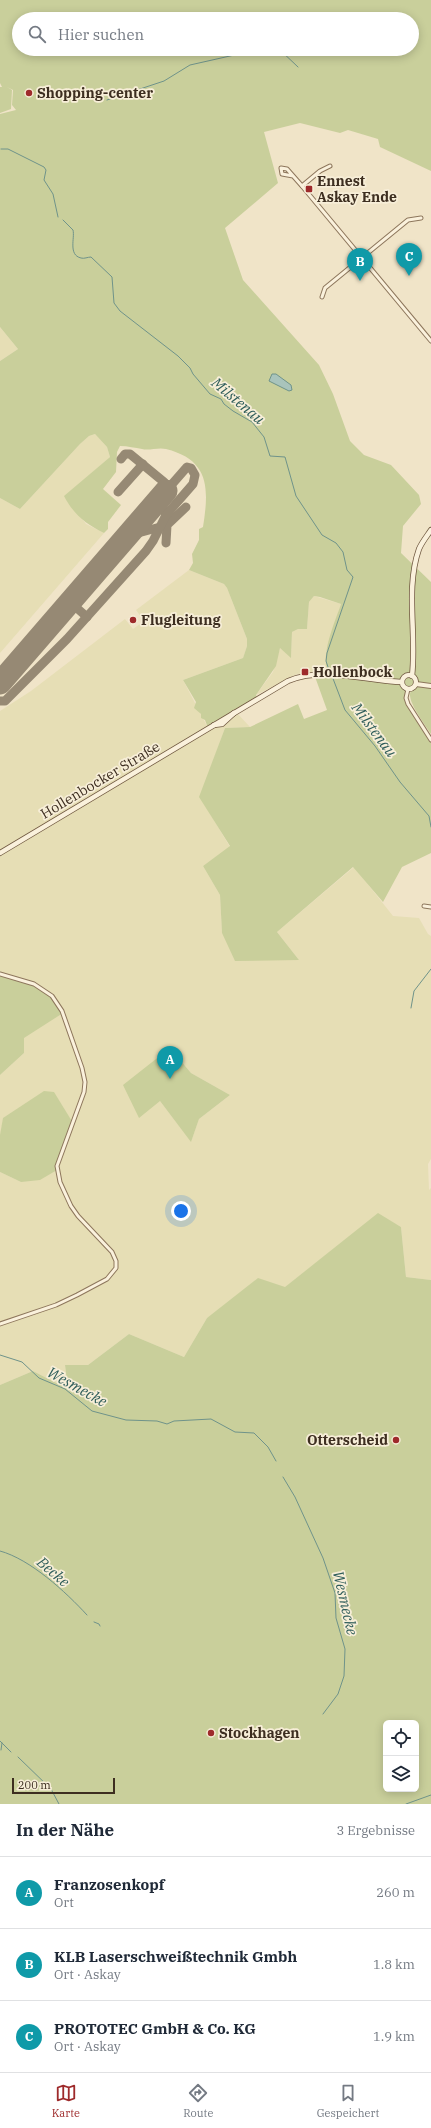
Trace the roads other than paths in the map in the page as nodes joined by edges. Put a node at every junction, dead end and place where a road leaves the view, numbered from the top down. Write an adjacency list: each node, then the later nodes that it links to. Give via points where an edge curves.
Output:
1 (330, 166): 3 (street)
2 (293, 176): 3 (street)
3 (302, 186): 5 (street)
4 (421, 218): 5 (street, via 408,220)
5 (362, 258): 6 (street, via 324,288); 7 (street)
6 (322, 297)
7 (431, 341)
8 (431, 530): 9 (main road, via 420,548 414,567)
9 (412, 676): 10 (main road, via 406,676); 11 (main road, via 416,679)
10 (402, 682): 13 (main road); 15 (main road, Hollenbocker Straße, via 331,675 307,675 288,681)
11 (416, 684): 12 (street); 13 (main road)
12 (431, 686)
13 (408, 689): 14 (street, via 408,704)
14 (431, 740)
15 (0, 853)
16 (424, 906): 17 (street)
17 (431, 907)
18 (0, 974): 19 (street, via 39,987 52,996 63,1013 82,1068 85,1088 57,1174 76,1213 112,1252 116,1264 112,1275 92,1288 56,1305)
19 (0, 1324)

